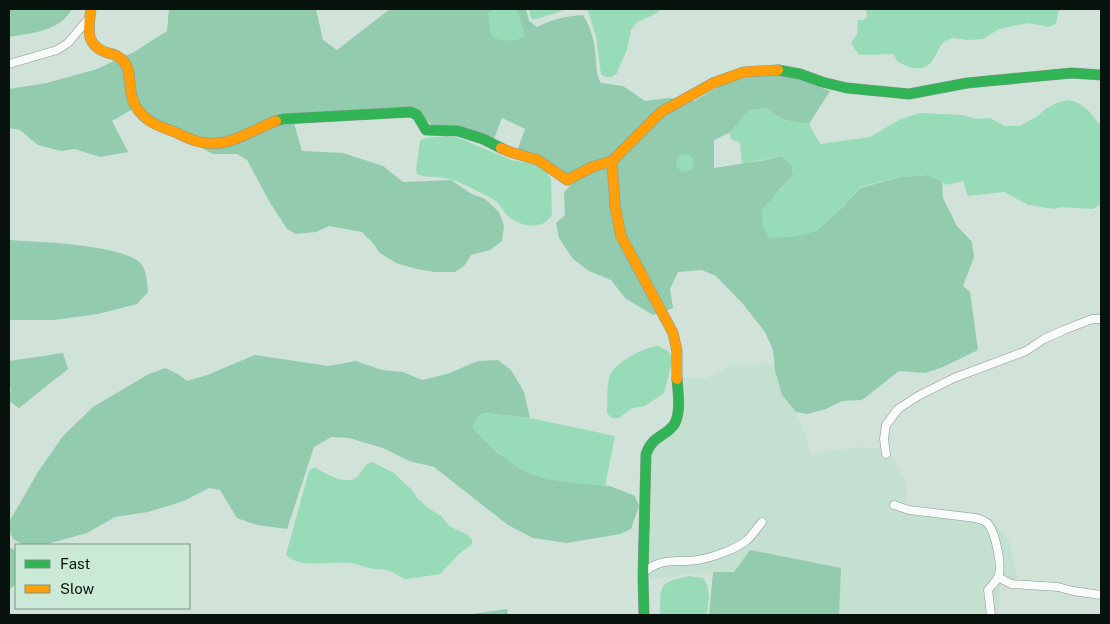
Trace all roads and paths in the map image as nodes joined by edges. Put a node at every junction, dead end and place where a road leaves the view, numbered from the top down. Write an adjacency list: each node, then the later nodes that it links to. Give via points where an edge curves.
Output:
1 (90, 14): 2 (street, via 68,43 57,50); 4 (street, via 90,34 96,48 116,55 128,66 130,89 137,110 156,126 205,143 233,141 282,119 411,112 417,115 426,130 458,131 483,139 510,152 538,160 567,180)
2 (9, 64)
3 (1101, 75): 4 (street, via 1072,73 967,83 909,94 847,88 784,70 744,72 714,83 661,112)
4 (612, 161): 9 (street, via 620,236 674,334 677,351 676,424 651,440 646,454)
5 (1101, 318): 6 (street, via 1064,330 1026,352 954,378 918,396 898,409 886,425)
6 (886, 454)
7 (894, 505): 10 (street, via 985,521 998,551)
8 (762, 522): 9 (street, via 747,541 722,553 699,560 652,565)
9 (643, 573): 12 (street)
10 (998, 577): 11 (street, via 1011,584 1058,587); 13 (street, via 988,590)
11 (1101, 595)
12 (644, 615)
13 (991, 615)

